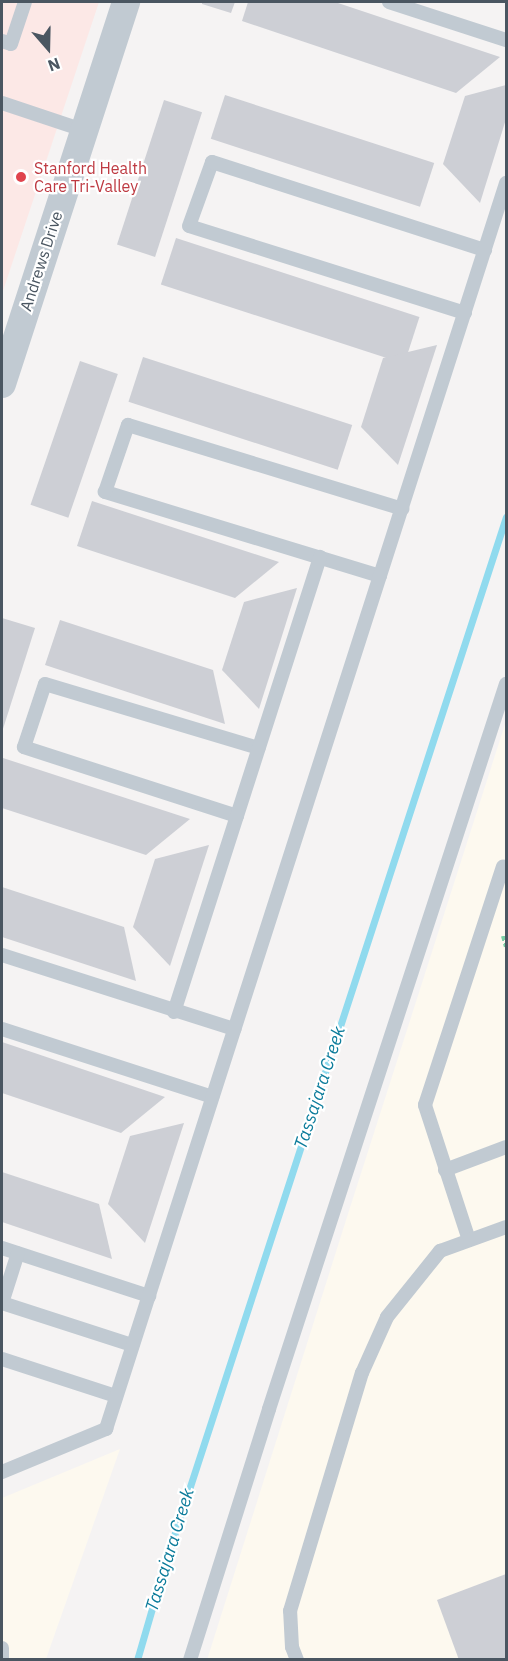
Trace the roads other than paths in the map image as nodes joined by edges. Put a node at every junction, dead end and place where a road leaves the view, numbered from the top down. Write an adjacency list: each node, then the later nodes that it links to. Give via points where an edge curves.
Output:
1 (25, 2): 5 (lane, via 11,44)
2 (126, 2): 7 (street, Andrews Drive)
3 (389, 2): 4 (lane)
4 (507, 40)
5 (2, 41)
6 (2, 103): 7 (lane)
7 (83, 130): 11 (street, Andrews Drive)
8 (507, 183): 9 (lane)
9 (485, 250): 10 (lane); 10 (lane, via 212,162 189,226)
10 (465, 313): 12 (lane)
11 (2, 384)
12 (402, 509): 13 (lane, via 128,425 105,492); 14 (lane)
13 (320, 557): 14 (lane); 16 (lane)
14 (380, 576): 22 (lane)
15 (507, 684): 38 (lane)
16 (259, 748): 17 (lane); 17 (lane, via 45,684 41,694 24,747)
17 (237, 816): 20 (lane)
18 (503, 866): 25 (lane, via 425,1106)
19 (2, 955): 20 (lane)
20 (174, 1012): 22 (lane)
21 (2, 1029): 23 (lane)
22 (234, 1029): 23 (lane)
23 (212, 1096): 30 (lane)
24 (507, 1147): 25 (lane)
25 (445, 1170): 27 (lane)
26 (507, 1227): 27 (lane)
27 (469, 1240): 39 (lane, via 440,1251 387,1317 362,1373 290,1611 292,1647)
28 (2, 1248): 29 (lane)
29 (18, 1253): 30 (lane); 31 (lane)
30 (148, 1296): 32 (lane)
31 (2, 1303): 32 (lane)
32 (132, 1346): 34 (lane)
33 (2, 1359): 34 (lane)
34 (116, 1396): 35 (lane, via 106,1429)
35 (2, 1472)
36 (2, 1648): 37 (lane)
37 (2, 1659)
38 (190, 1659)
39 (297, 1659)

